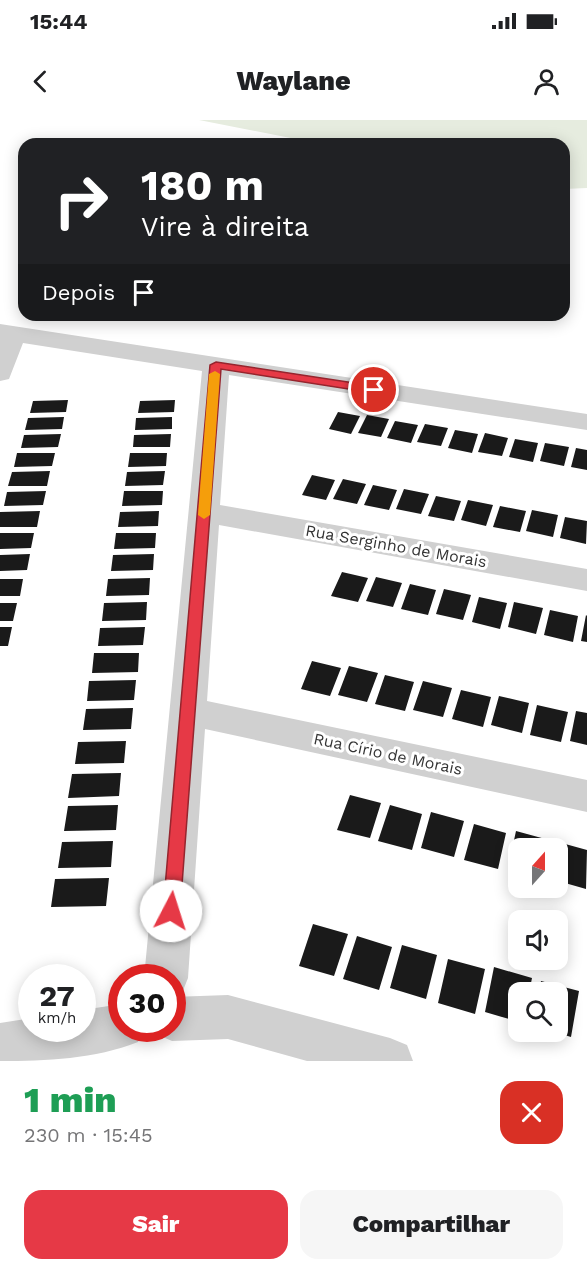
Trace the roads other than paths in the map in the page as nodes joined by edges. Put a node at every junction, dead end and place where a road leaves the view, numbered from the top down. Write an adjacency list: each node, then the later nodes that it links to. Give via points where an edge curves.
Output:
1 (7, 333): 2 (street); 3 (street)
2 (216, 365): 4 (street); 5 (street)
3 (0, 373)
4 (587, 422)
5 (204, 512): 6 (street, Rua Serginho de Morais); 7 (street)
6 (587, 580)
7 (189, 711): 8 (street, Rua Círio de Morais); 9 (street)
8 (587, 796)
9 (167, 964)
10 (186, 1018): 13 (street, via 228,1017)
11 (108, 1028): 12 (street)
12 (0, 1046)
13 (390, 1061)

